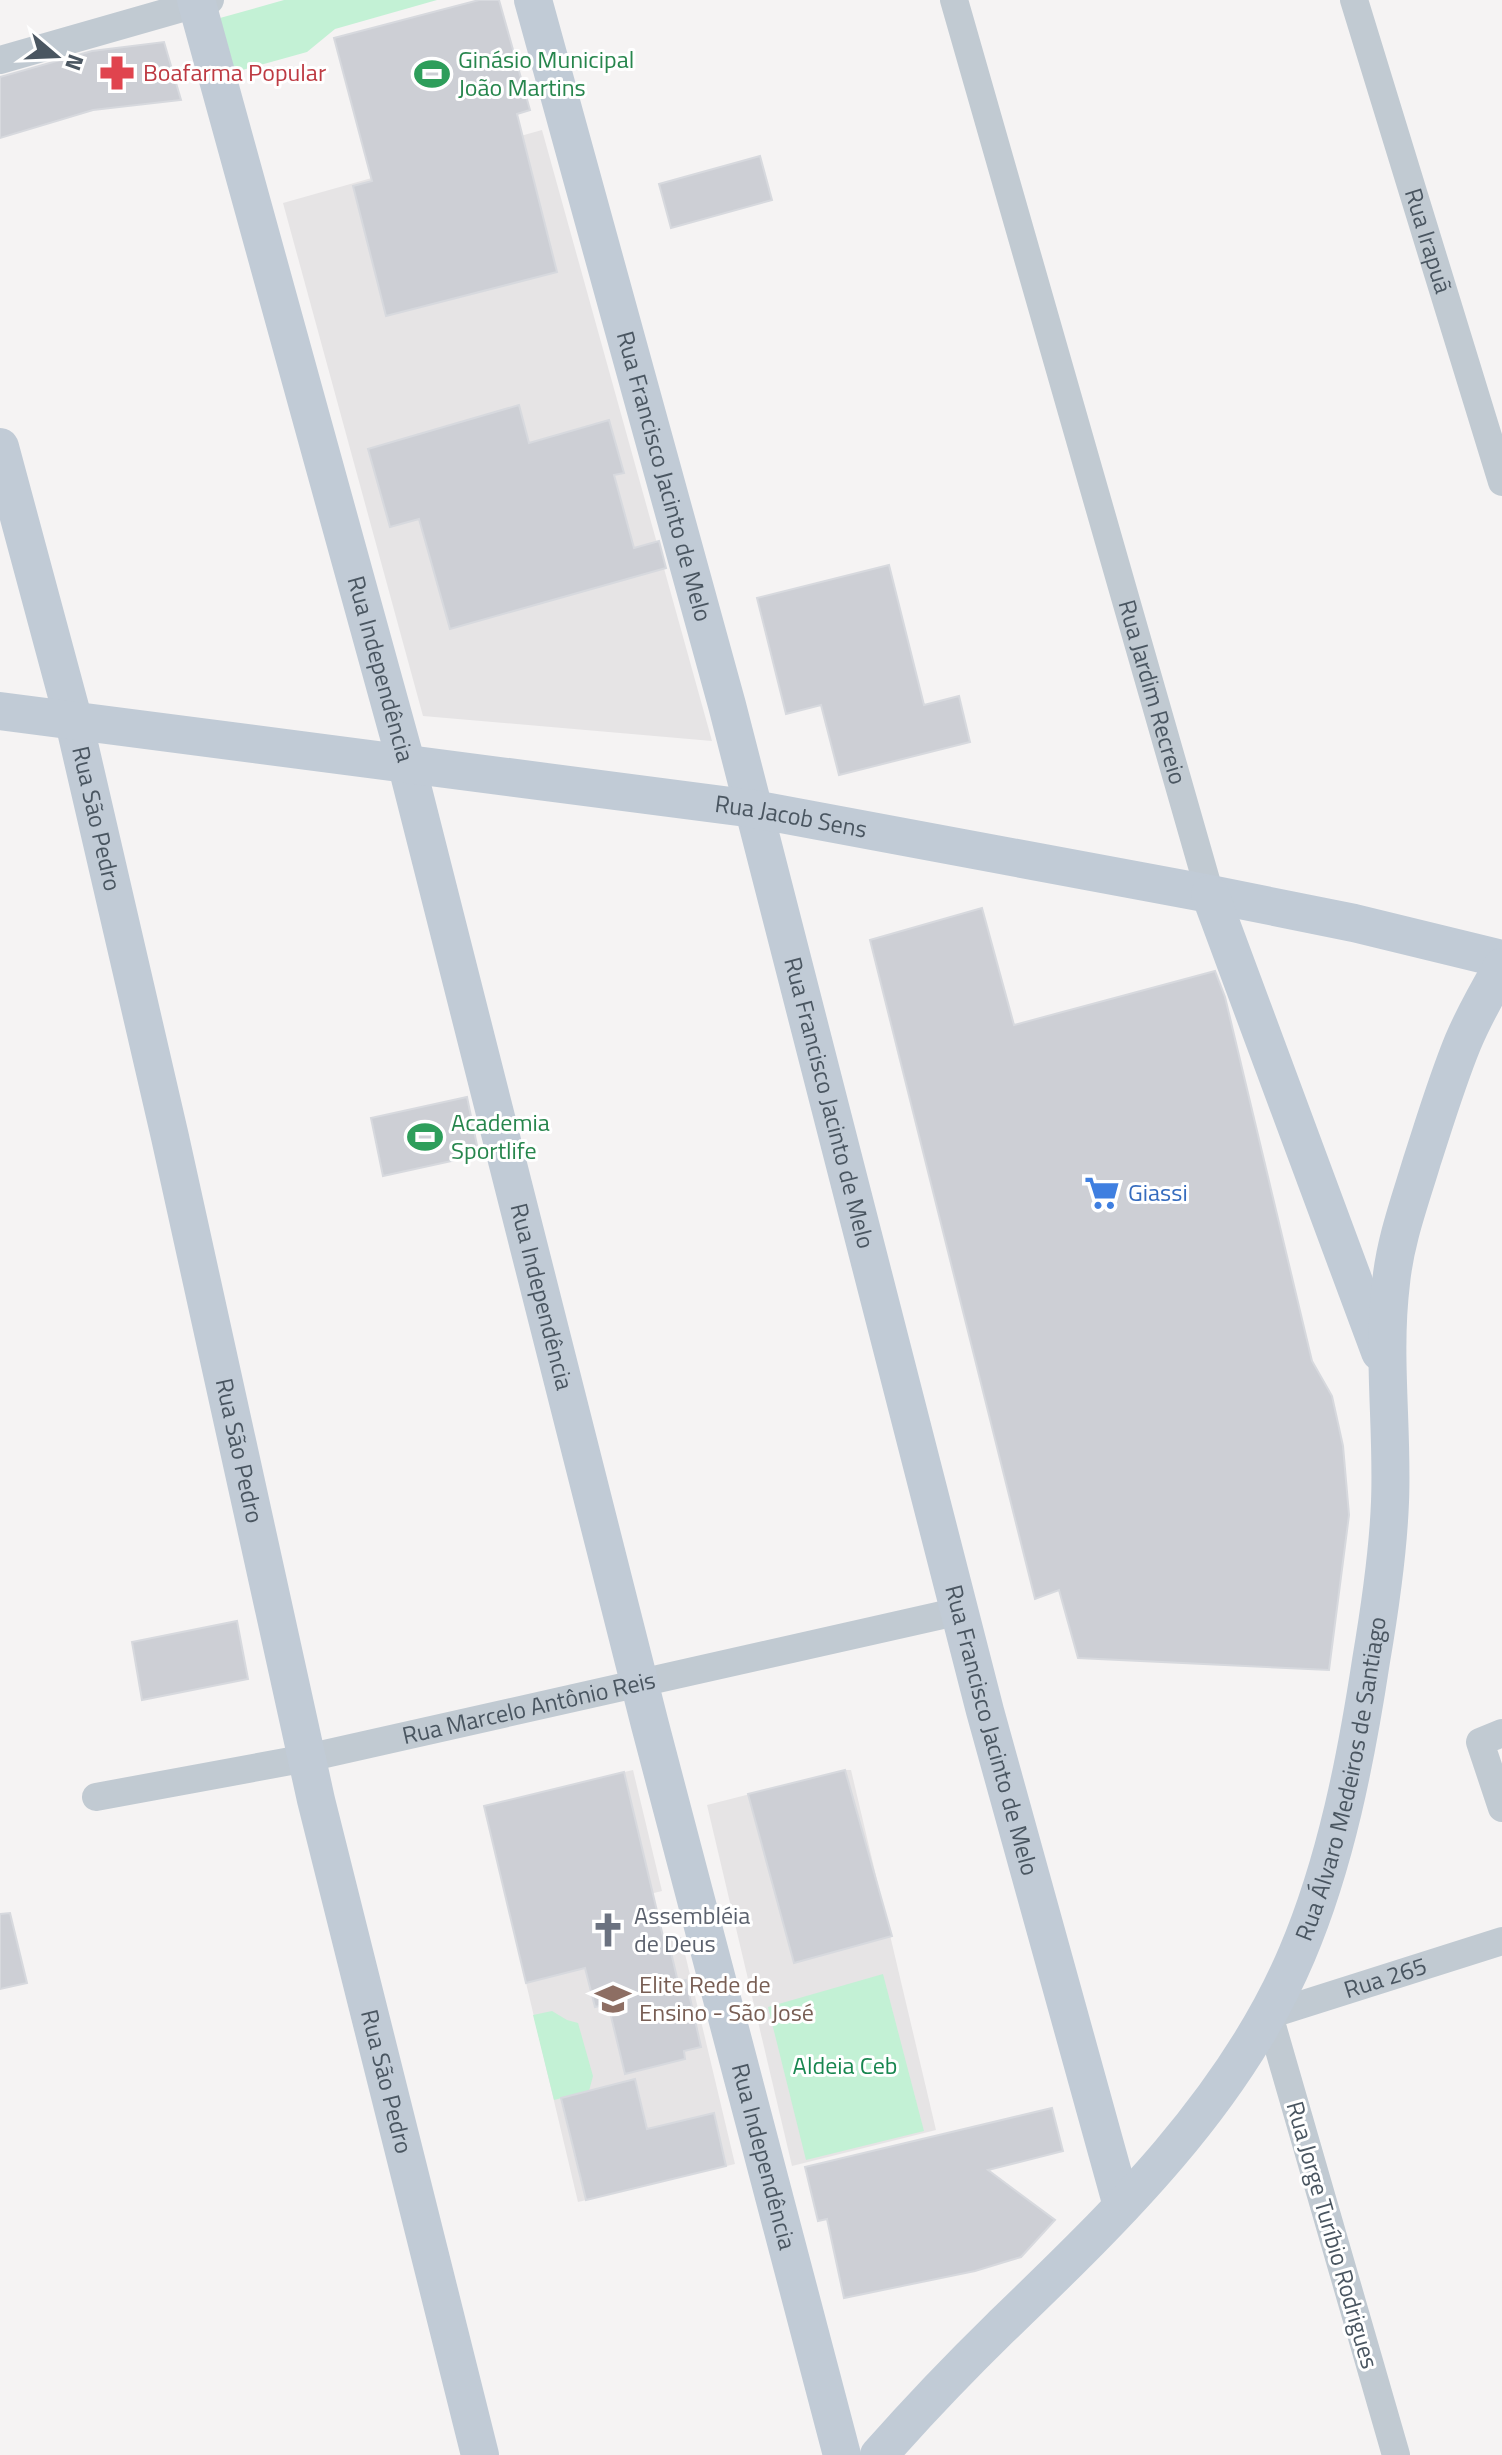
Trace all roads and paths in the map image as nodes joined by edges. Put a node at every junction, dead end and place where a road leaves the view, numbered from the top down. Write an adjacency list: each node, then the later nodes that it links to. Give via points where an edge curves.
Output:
1 (533, 0): 11 (street, Rua Francisco Jacinto de Melo)
2 (954, 0): 12 (street, Rua Jardim Recreio)
3 (1354, 0): 7 (street, Rua Irapuã)
4 (201, 1): 5 (street); 10 (street, Rua Independência)
5 (0, 60)
6 (0, 447): 9 (street, Rua São Pedro)
7 (1502, 482)
8 (0, 711): 9 (street, Rua Jacob Sens)
9 (74, 722): 10 (street, Rua Jacob Sens); 19 (street, Rua São Pedro)
10 (406, 762): 11 (street, Rua Jacob Sens); 17 (street, Rua Independência)
11 (754, 809): 12 (street, Rua Jacob Sens); 16 (street, Rua Francisco Jacinto de Melo)
12 (1210, 894): 13 (street, Rua Jacob Sens); 15 (street, Rua Jardim Recreio)
13 (1502, 959)
14 (1502, 967): 15 (street, Rua Álvaro Medeiros de Santiago, via 1459,1051 1406,1212 1390,1284)
15 (1387, 1371): 23 (street, Rua Álvaro Medeiros de Santiago, via 1390,1500 1365,1704 1321,1888)
16 (960, 1611): 17 (street, Rua Marcelo Antônio Reis); 24 (street, Rua Francisco Jacinto de Melo)
17 (640, 1683): 19 (street, Rua Marcelo Antônio Reis); 26 (street, Rua Independência)
18 (1491, 1737): 21 (street)
19 (307, 1758): 20 (street, Rua Marcelo Antônio Reis); 25 (street, Rua São Pedro)
20 (96, 1797)
21 (1502, 1808)
22 (1502, 1941): 23 (street, Rua 265)
23 (1269, 2015): 24 (street, Rua Álvaro Medeiros de Santiago, via 1211,2101); 28 (street, Rua Jorge Turíbio Rodrigues)
24 (1122, 2206): 27 (street, Rua Álvaro Medeiros de Santiago)
25 (480, 2455)
26 (842, 2455)
27 (879, 2455)
28 (1396, 2455)

